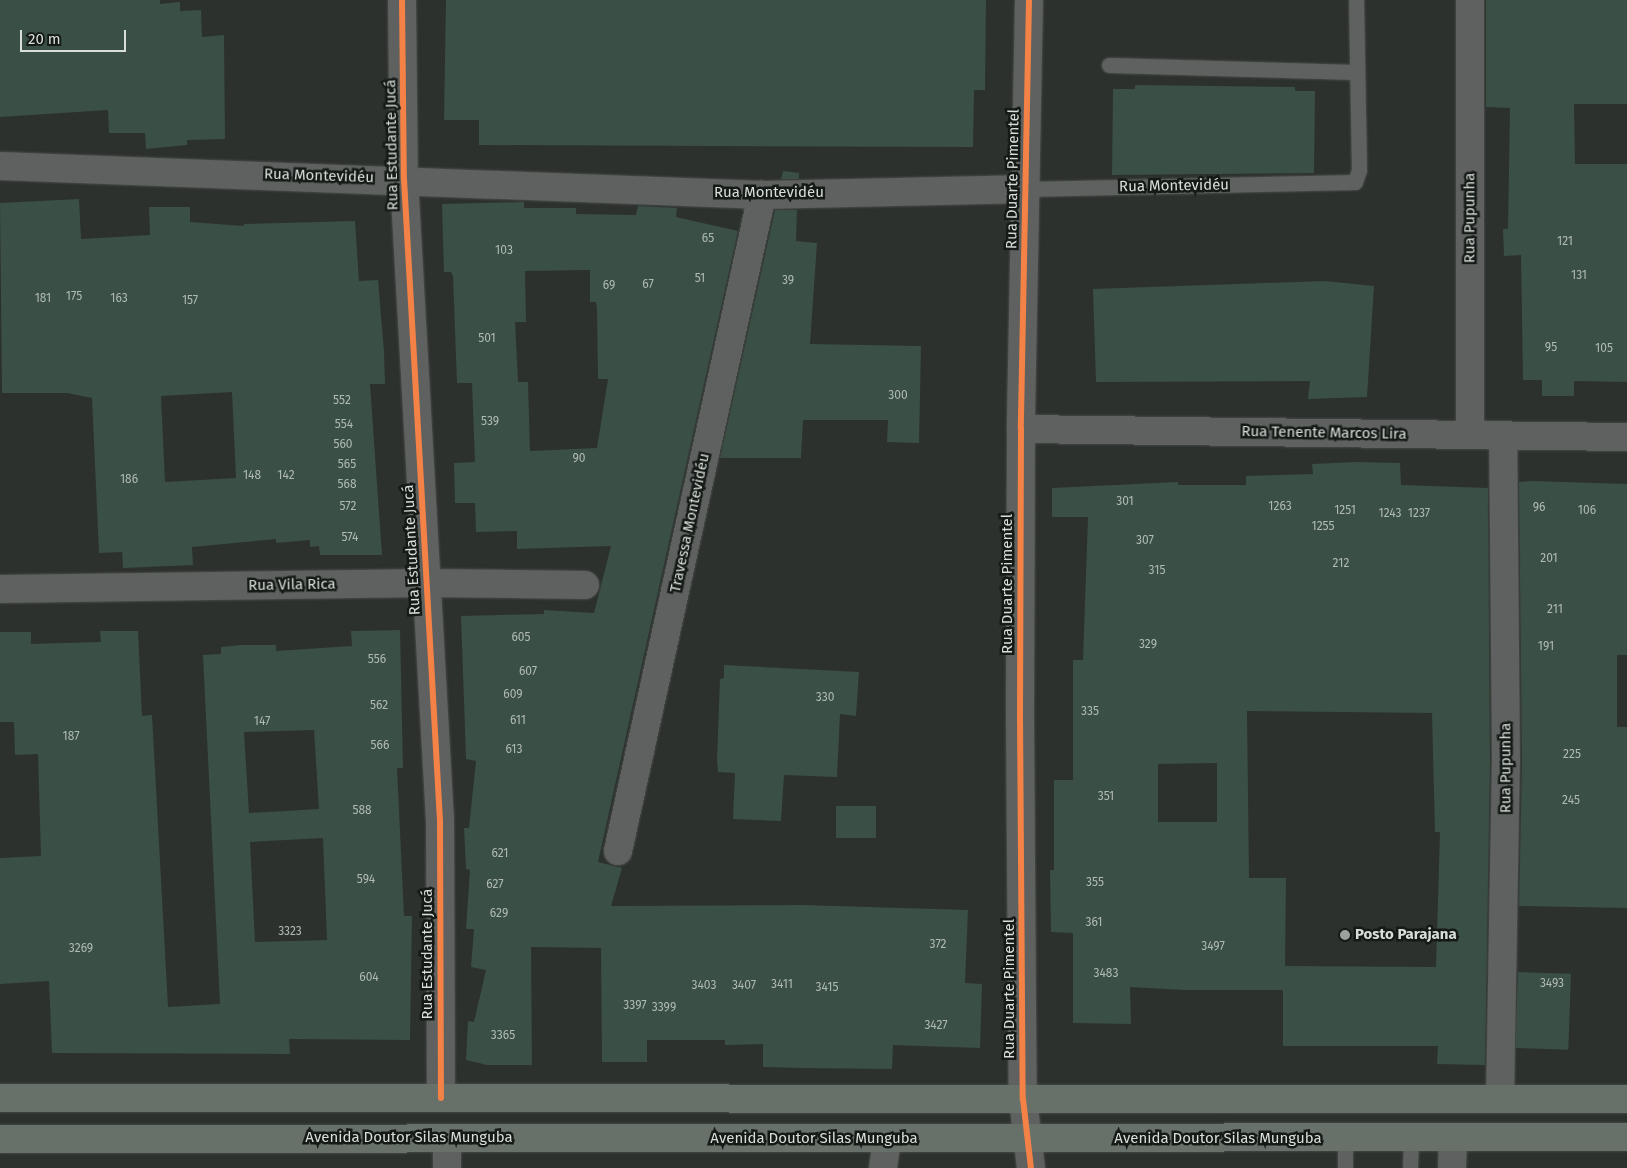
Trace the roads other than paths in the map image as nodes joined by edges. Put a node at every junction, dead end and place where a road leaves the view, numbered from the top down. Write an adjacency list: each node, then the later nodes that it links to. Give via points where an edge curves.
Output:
1 (402, 0): 9 (street, Rua Estudante Jucá)
2 (1028, 0): 10 (street, Rua Duarte Pimentel)
3 (1348, 0): 4 (lane)
4 (1356, 0): 7 (lane, Rua Montevidéu)
5 (1470, 0): 13 (street, Rua Pupunha)
6 (1109, 65): 7 (lane)
7 (1357, 72): 10 (lane, Rua Montevidéu, via 1359,170 1356,182)
8 (0, 166): 9 (street, Rua Montevidéu)
9 (404, 179): 11 (street, Rua Montevidéu); 16 (street, Rua Estudante Jucá)
10 (1025, 189): 11 (street, Rua Montevidéu); 12 (street, Rua Duarte Pimentel)
11 (762, 195): 19 (street, Travessa Montevidéu)
12 (1020, 429): 13 (street, Rua Tenente Marcos Lira); 22 (street, Rua Duarte Pimentel)
13 (1470, 435): 14 (street, Rua Tenente Marcos Lira)
14 (1503, 436): 15 (street, Rua Tenente Marcos Lira); 23 (street, Rua Pupunha, via 1506,763)
15 (1627, 437)
16 (426, 583): 17 (street, Rua Vila Rica); 18 (street, Rua Vila Rica); 21 (street, Rua Estudante Jucá, via 440,820)
17 (585, 585)
18 (0, 589)
19 (618, 851)
20 (0, 1098): 21 (main road)
21 (441, 1098): 22 (main road)
22 (1023, 1099): 23 (main road); 32 (street, Rua Duarte Pimentel)
23 (1500, 1099): 24 (main road)
24 (1627, 1100)
25 (1627, 1137): 29 (main road, Avenida Doutor Silas Munguba)
26 (447, 1138): 30 (main road, Avenida Doutor Silas Munguba); 31 (main road, Avenida Doutor Silas Munguba); 33 (street)
27 (1345, 1139): 28 (main road, Avenida Doutor Silas Munguba); 32 (main road, Avenida Doutor Silas Munguba); 36 (lane)
28 (1411, 1139): 29 (main road, Avenida Doutor Silas Munguba); 37 (lane)
29 (1453, 1139): 38 (street)
30 (0, 1140)
31 (887, 1140): 32 (main road, Avenida Doutor Silas Munguba); 34 (street)
32 (1030, 1140): 35 (street, Rua Duarte Pimentel)
33 (447, 1168)
34 (883, 1168)
35 (1032, 1168)
36 (1345, 1168)
37 (1410, 1168)
38 (1452, 1168)

